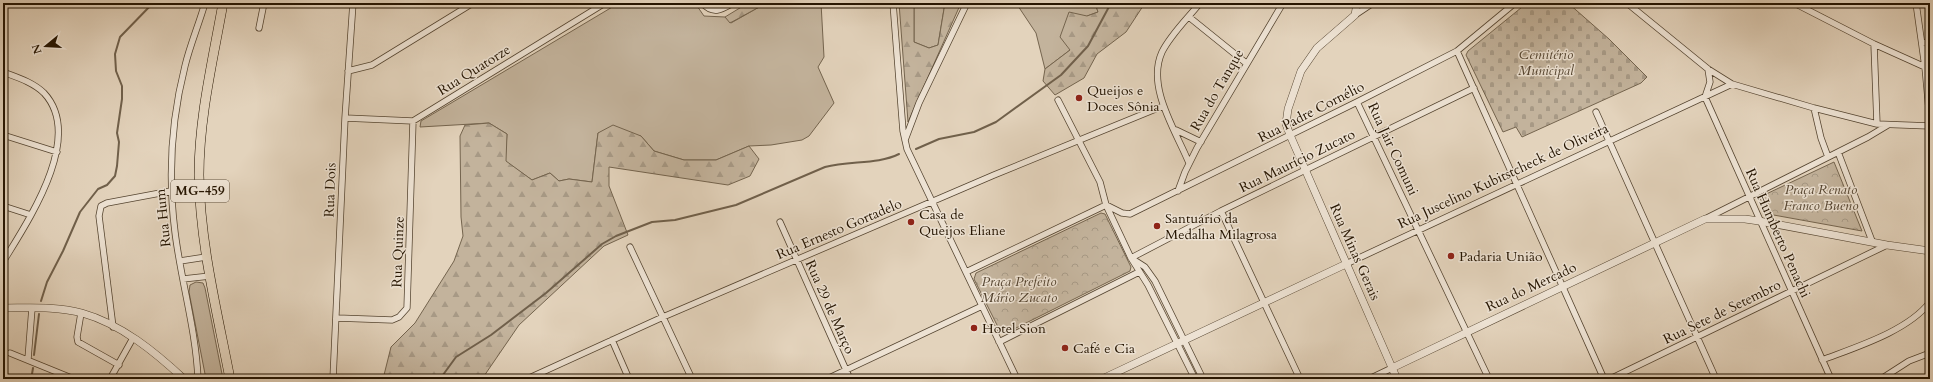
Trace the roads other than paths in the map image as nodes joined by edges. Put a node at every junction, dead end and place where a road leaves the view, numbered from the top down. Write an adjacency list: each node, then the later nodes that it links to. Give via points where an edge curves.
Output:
1 (205, 3): 59 (street, Rua Hum, via 188,54 174,121)
2 (223, 3): 76 (main road, MG-459, via 201,136 201,211)
3 (264, 3): 21 (street)
4 (353, 3): 29 (street, Rua Dois)
5 (473, 3): 29 (street, via 372,66)
6 (605, 3): 40 (street, Rua Quatorze)
7 (702, 3): 8 (street, via 707,8 717,11)
8 (733, 3)
9 (893, 3): 49 (street)
10 (967, 3): 49 (street, via 919,103)
11 (1200, 3): 20 (street)
12 (1283, 3): 26 (street, Rua do Tanque)
13 (1357, 3): 19 (street)
14 (1373, 3): 19 (street)
15 (1515, 3): 25 (street, Rua Padre Cornélio)
16 (1627, 3): 28 (street)
17 (1794, 3): 24 (street)
18 (1916, 3): 23 (street)
19 (1355, 15): 47 (street, Rua Minas Gerais, via 1317,48 1301,71 1288,109 1286,124)
20 (1189, 17): 26 (street); 36 (street, via 1167,44 1160,58 1158,78)
21 (259, 28)
22 (1930, 42): 23 (street)
23 (1922, 43): 27 (street)
24 (1874, 44): 27 (street); 42 (street)
25 (1457, 51): 32 (street); 35 (street, Rua Padre Cornélio)
26 (1246, 63): 52 (street, Rua do Tanque)
27 (1925, 67): 41 (street)
28 (1708, 68): 31 (street); 33 (street, via 1710,82)
29 (348, 71): 39 (street, Rua Dois)
30 (3, 72): 53 (street, via 43,92 57,119)
31 (1732, 84): 33 (street, Rua Juscelino Kubitstcheck de Oliveira); 37 (street)
32 (1474, 88): 48 (street, Rua Maurício Zucato); 58 (street)
33 (1705, 97): 51 (street, Rua Juscelino Kubitstcheck de Oliveira); 61 (street, Rua Humberto Penachi)
34 (1058, 100): 50 (street)
35 (1357, 102): 47 (street, Rua Padre Cornélio); 48 (street, Rua Jair Comuni)
36 (1163, 106): 45 (street); 50 (street, Rua Ernesto Gortadelo)
37 (1814, 108): 42 (street); 55 (street)
38 (1596, 112): 51 (street)
39 (345, 118): 40 (street); 95 (street, Rua Dois)
40 (413, 121): 95 (street, Rua Quinze, via 407,308 399,318 392,320)
41 (1930, 122)
42 (1877, 124): 43 (street)
43 (1888, 125): 44 (street); 54 (street)
44 (1930, 126)
45 (1175, 130): 52 (street); 56 (street)
46 (3, 135): 53 (street)
47 (1290, 136): 57 (street, Rua Minas Gerais); 60 (street, Rua Padre Cornélio)
48 (1374, 137): 57 (street, Rua Maurício Zucato); 70 (street, Rua Jair Comuni)
49 (905, 140): 62 (street)
50 (1080, 141): 62 (street, Rua Ernesto Gortadelo); 63 (street, via 1100,182)
51 (1610, 141): 58 (street, Rua Juscelino Kubitstcheck de Oliveira); 72 (street)
52 (1201, 142): 56 (street, Rua do Tanque)
53 (57, 152): 66 (street)
54 (1838, 152): 55 (street); 71 (street)
55 (1828, 157): 61 (street)
56 (1189, 163): 60 (street, Rua do Tanque)
57 (1305, 170): 65 (street, Rua Maurício Zucato); 81 (street, Rua Minas Gerais)
58 (1517, 184): 70 (street, Rua Juscelino Kubitstcheck de Oliveira); 86 (street)
59 (171, 191): 79 (street, Rua Hum); 96 (street, via 101,206 99,216)
60 (1178, 191): 63 (street, Rua Padre Cornélio, via 1130,214)
61 (1748, 197): 67 (street); 68 (street, Rua Humberto Penachi)
62 (932, 202): 78 (street, Rua Ernesto Gortadelo); 82 (street)
63 (1106, 205): 77 (street); 82 (street)
64 (3, 206): 66 (street)
65 (1221, 211): 77 (street, Rua Maurício Zucato); 89 (street)
66 (31, 215): 80 (street)
67 (1705, 219): 68 (street); 72 (street, Rua do Mercado)
68 (1759, 221): 71 (street); 87 (street, Rua Humberto Penachi)
69 (780, 222): 78 (street, Rua 29 de Março)
70 (1418, 230): 81 (street, Rua Juscelino Kubitstcheck de Oliveira); 97 (street, Rua Jair Comuni)
71 (1872, 241): 73 (street)
72 (1654, 243): 86 (street, Rua do Mercado); 98 (street)
73 (1887, 245): 75 (street); 87 (street, Rua Sete de Setembro)
74 (630, 246): 94 (street)
75 (1930, 251)
76 (206, 256): 79 (street); 84 (main road, MG-459)
77 (1131, 258): 83 (street); 102 (street, via 1141,263 1150,273)
78 (796, 260): 94 (street, Rua Ernesto Gortadelo); 109 (street, Rua 29 de Março)
79 (180, 261): 85 (street, Rua Hum)
80 (3, 262)
81 (1346, 264): 89 (street, Rua Juscelino Kubitstcheck de Oliveira); 108 (street, Rua Minas Gerais)
82 (966, 272): 90 (street)
83 (1138, 272): 101 (street); 102 (street)
84 (210, 276): 85 (street); 114 (main road, MG-459)
85 (183, 279): 113 (street, Rua Hum)
86 (1562, 287): 97 (street, Rua do Mercado); 129 (street)
87 (1792, 292): 98 (street, Rua Sete de Setembro); 106 (street, Rua Humberto Penachi)
88 (1930, 302): 106 (street, via 1902,326)
89 (1264, 303): 102 (street, Rua Juscelino Kubitstcheck de Oliveira); 125 (street)
90 (982, 306): 101 (street); 109 (street)
91 (3, 308): 92 (street)
92 (32, 308): 93 (street); 105 (street)
93 (81, 313): 96 (street); 107 (street, via 78,342)
94 (663, 317): 100 (street, Rua Ernesto Gortadelo); 118 (street)
95 (337, 318): 115 (street, Rua Dois)
96 (113, 327): 99 (street)
97 (1466, 331): 108 (street, Rua do Mercado); 128 (street, Rua Jair Comuni)
98 (1698, 337): 130 (street, Rua Sete de Setembro); 131 (street)
99 (133, 338): 107 (street); 112 (street)
100 (612, 340): 116 (street, Rua Ernesto Gortadelo); 117 (street)
101 (999, 342): 121 (street)
102 (1181, 342): 122 (street, Rua Juscelino Kubitstcheck de Oliveira); 123 (street); 124 (street)
103 (10, 353): 105 (street)
104 (1930, 353): 133 (street, via 1909,360)
105 (28, 359): 110 (street)
106 (1822, 360): 132 (street, Rua Humberto Penachi)
107 (118, 364): 111 (street)
108 (1392, 368): 126 (street, Rua do Mercado); 127 (street, Rua Minas Gerais)
109 (846, 370): 119 (street); 120 (street, Rua 29 de Março)
110 (74, 379)
111 (110, 379)
112 (184, 379)
113 (198, 379)
114 (230, 379)
115 (333, 379)
116 (527, 379)
117 (629, 379)
118 (692, 379)
119 (827, 379)
120 (850, 379)
121 (1017, 379)
122 (1102, 379)
123 (1195, 379)
124 (1203, 379)
125 (1300, 379)
126 (1369, 379)
127 (1397, 379)
128 (1489, 379)
129 (1604, 379)
130 (1610, 379)
131 (1716, 379)
132 (1830, 379)
133 (1881, 379)

